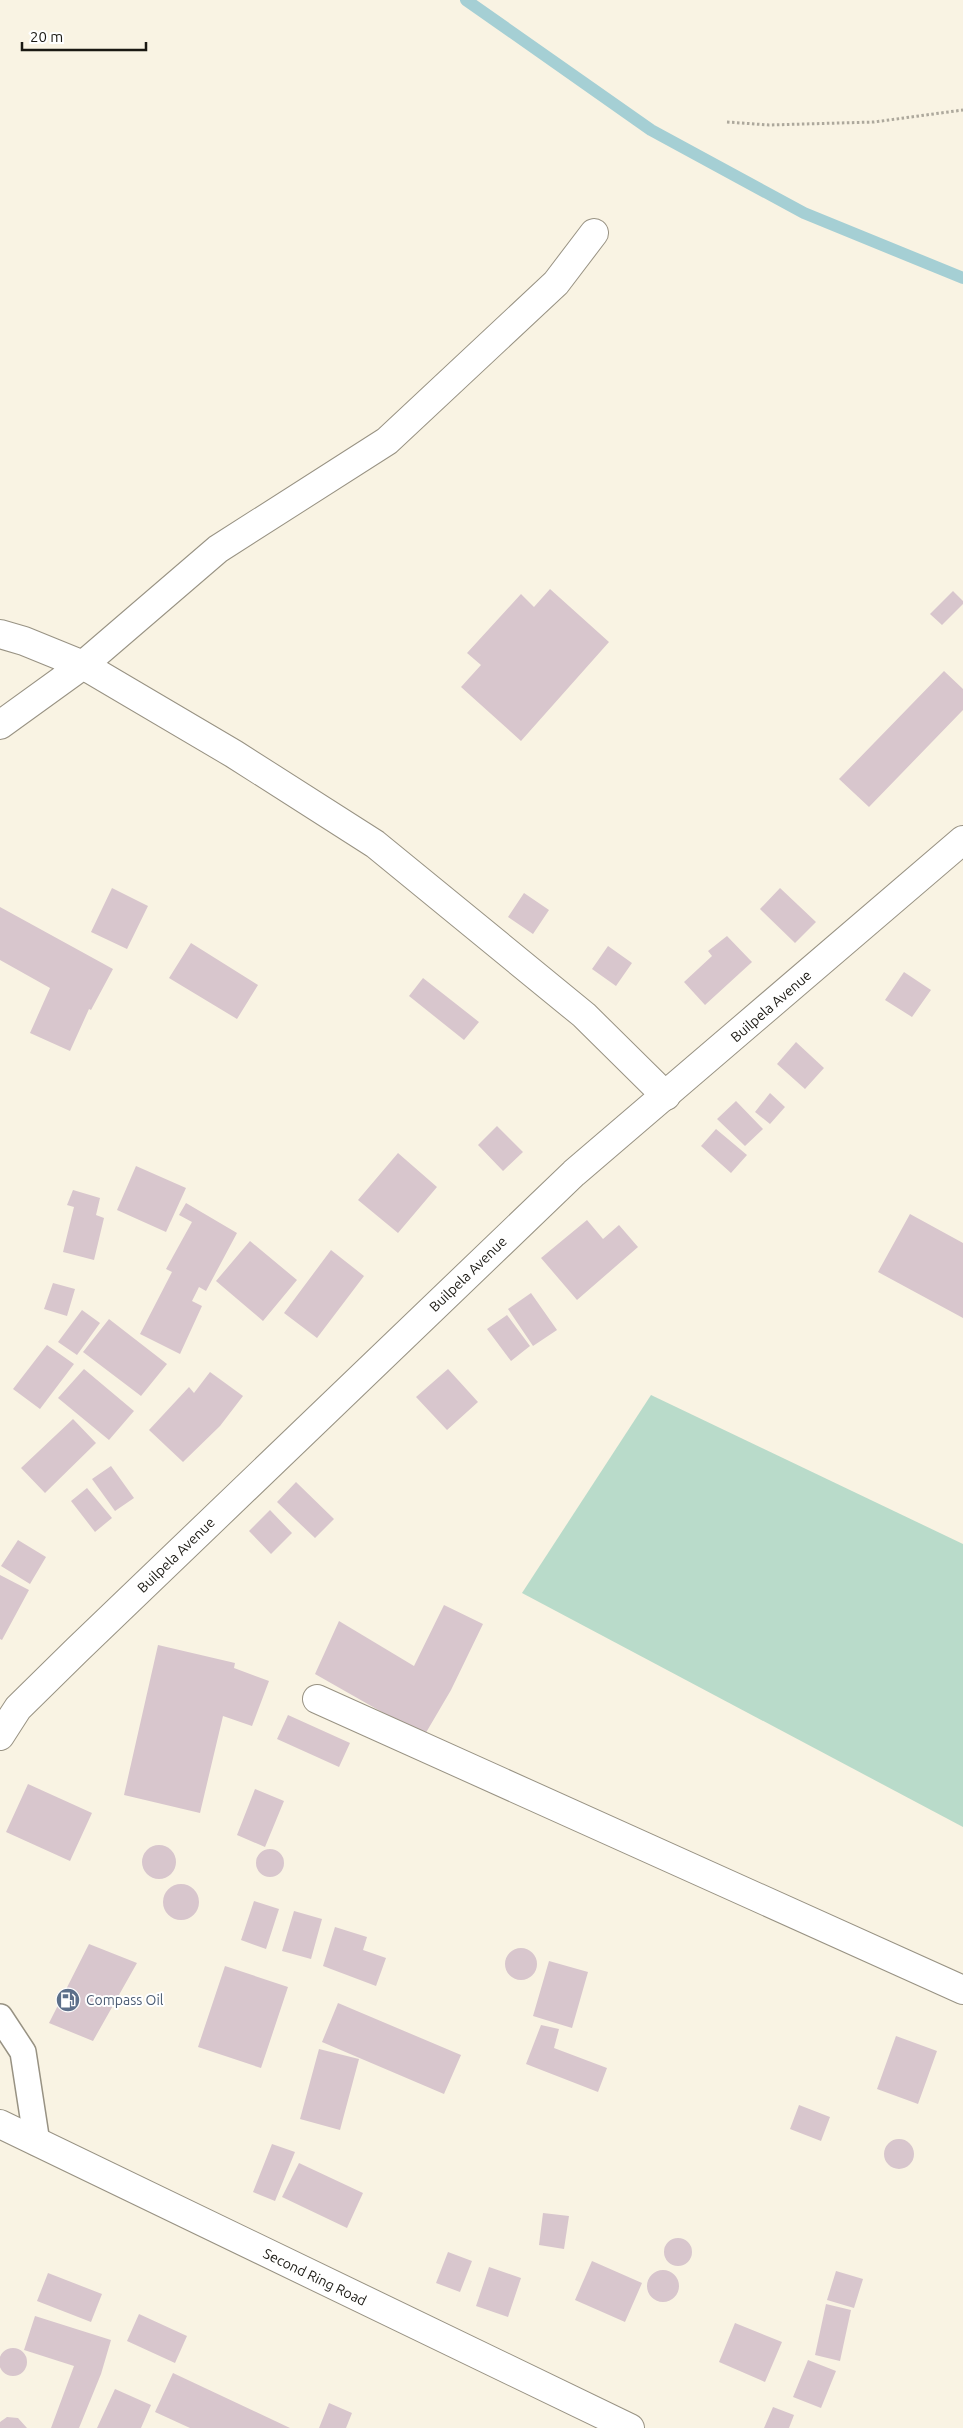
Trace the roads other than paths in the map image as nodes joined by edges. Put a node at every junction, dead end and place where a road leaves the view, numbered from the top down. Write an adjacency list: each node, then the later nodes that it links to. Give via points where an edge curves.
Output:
1 (594, 233): 3 (street, via 556,283 388,441 218,549)
2 (0, 634): 3 (street)
3 (83, 665): 4 (street); 6 (street, via 234,754 375,844 584,1016)
4 (0, 725)
5 (963, 840): 6 (street, Builpela Avenue)
6 (666, 1096): 8 (street, Builpela Avenue, via 574,1173 77,1650 18,1708)
7 (317, 1699): 9 (street)
8 (0, 1736)
9 (963, 1990)
10 (0, 2017): 12 (lane, via 23,2052)
11 (0, 2124): 12 (street, Second Ring Road)
12 (37, 2143): 13 (street, Second Ring Road)
13 (630, 2428)

